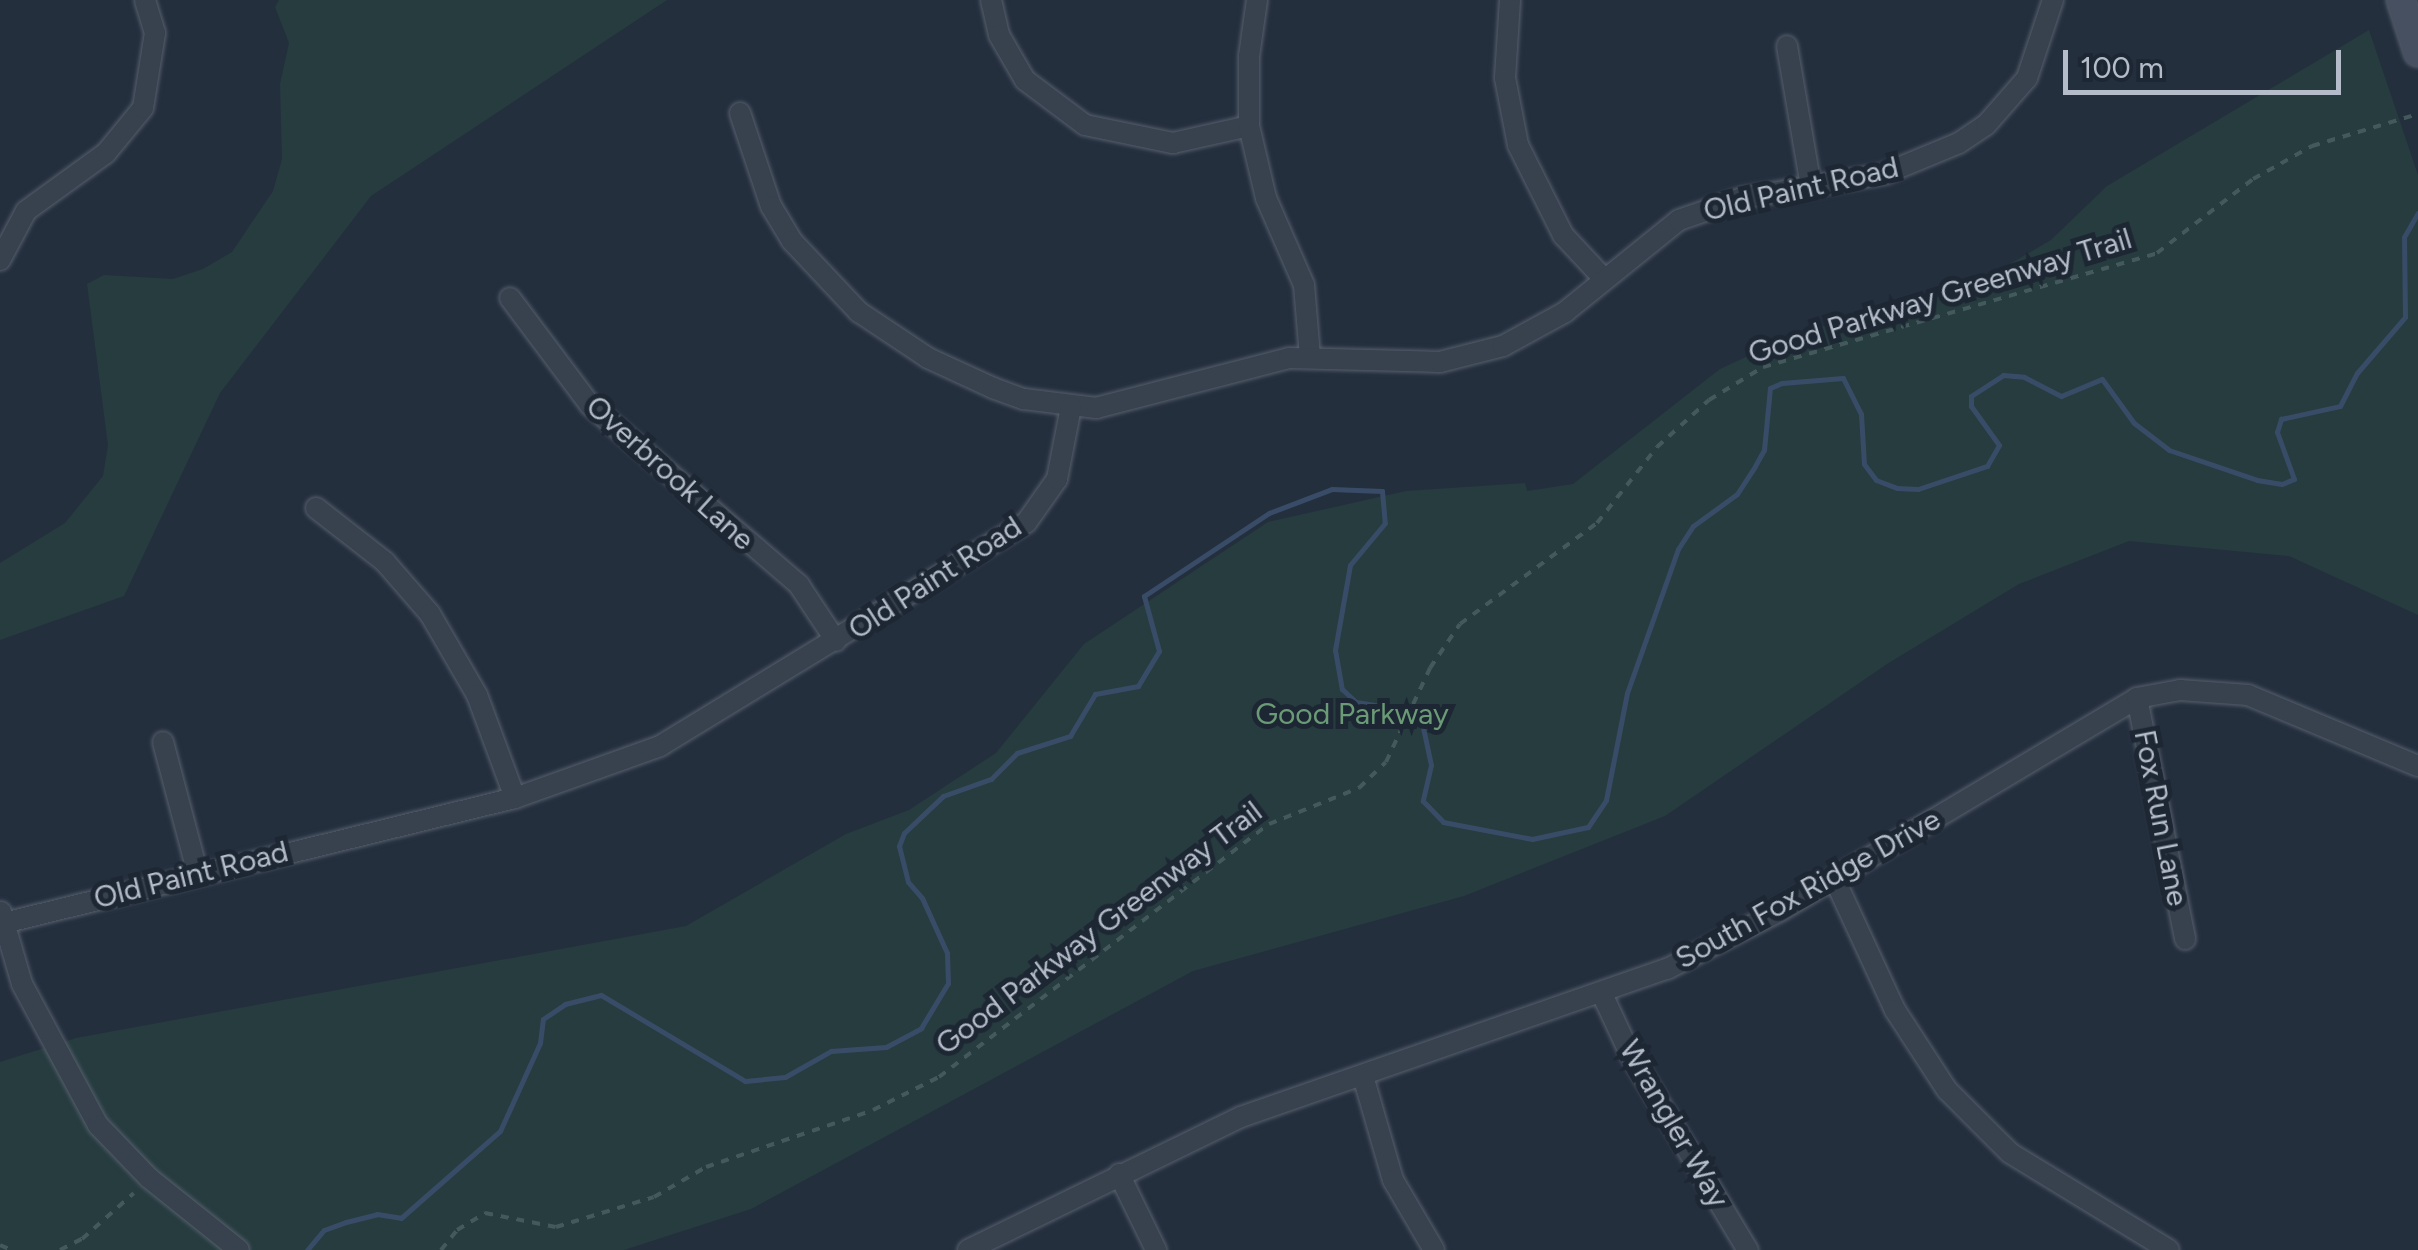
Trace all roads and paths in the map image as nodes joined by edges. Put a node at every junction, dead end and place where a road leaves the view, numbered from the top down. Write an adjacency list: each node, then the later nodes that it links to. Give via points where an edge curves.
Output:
1 (145, 0): 13 (street, via 155,51 143,108 106,153 26,211)
2 (991, 0): 11 (street, via 999,35 1025,80 1085,125 1173,143)
3 (1258, 0): 11 (street, via 1248,56)
4 (1510, 0): 14 (street, via 1505,78 1518,145 1563,235)
5 (2053, 0): 12 (street, Old Paint Road, via 2027,78 1986,125 1884,174)
6 (2401, 0): 8 (street)
7 (1787, 46): 12 (street)
8 (2418, 52)
9 (740, 113): 17 (street, via 771,206 792,241 859,312 890,336 993,388)
10 (2418, 114): 36 (path, Good Parkway Greenway Trail, via 2312,146 2253,178 2157,253 1763,367 1710,400 1657,447 1597,523 1460,624 1430,668 1386,762 1359,788 1269,824 939,1077 873,1110 706,1167 654,1197 556,1226 485,1214 457,1230)
11 (1249, 126): 16 (street, via 1266,198 1304,286)
12 (1811, 187): 14 (street, Old Paint Road, via 1742,198 1678,220)
13 (2, 249)
14 (1604, 279): 16 (street, Old Paint Road, via 1535,332 1474,356 1405,363)
15 (510, 298): 19 (street, Overbrook Lane, via 590,405 799,585)
16 (1310, 357): 17 (street, Old Paint Road, via 1240,367 1132,404)
17 (1071, 407): 19 (street, Old Paint Road, via 1057,480 1026,522)
18 (316, 508): 23 (street, via 385,562 430,614 477,695)
19 (836, 641): 23 (street, Old Paint Road, via 660,746)
20 (2138, 698): 22 (street, South Fox Ridge Drive, via 2180,690 2248,695); 25 (street, South Fox Ridge Drive); 27 (street, Fox Run Lane)
21 (164, 742): 24 (street)
22 (2418, 766)
23 (515, 798): 24 (street, Old Paint Road)
24 (197, 872): 26 (street, Old Paint Road)
25 (1834, 878): 28 (street, South Fox Ridge Drive, via 1724,942); 41 (street, via 1894,1010 1947,1090 2010,1153)
26 (2, 917): 31 (street, via 22,984 98,1125)
27 (2185, 939)
28 (1602, 996): 29 (street, South Fox Ridge Drive); 40 (street, Wrangler Way)
29 (1363, 1076): 30 (street, South Fox Ridge Drive, via 1241,1117); 39 (street, via 1393,1180)
30 (1119, 1174): 37 (street, South Fox Ridge Drive); 38 (street)
31 (149, 1178): 34 (path, via 111,1216); 35 (street)
32 (0, 1245): 33 (path)
33 (11, 1250)
34 (60, 1250)
35 (239, 1250)
36 (442, 1250)
37 (968, 1250)
38 (1156, 1250)
39 (1434, 1250)
40 (1748, 1250)
41 (2169, 1250)

